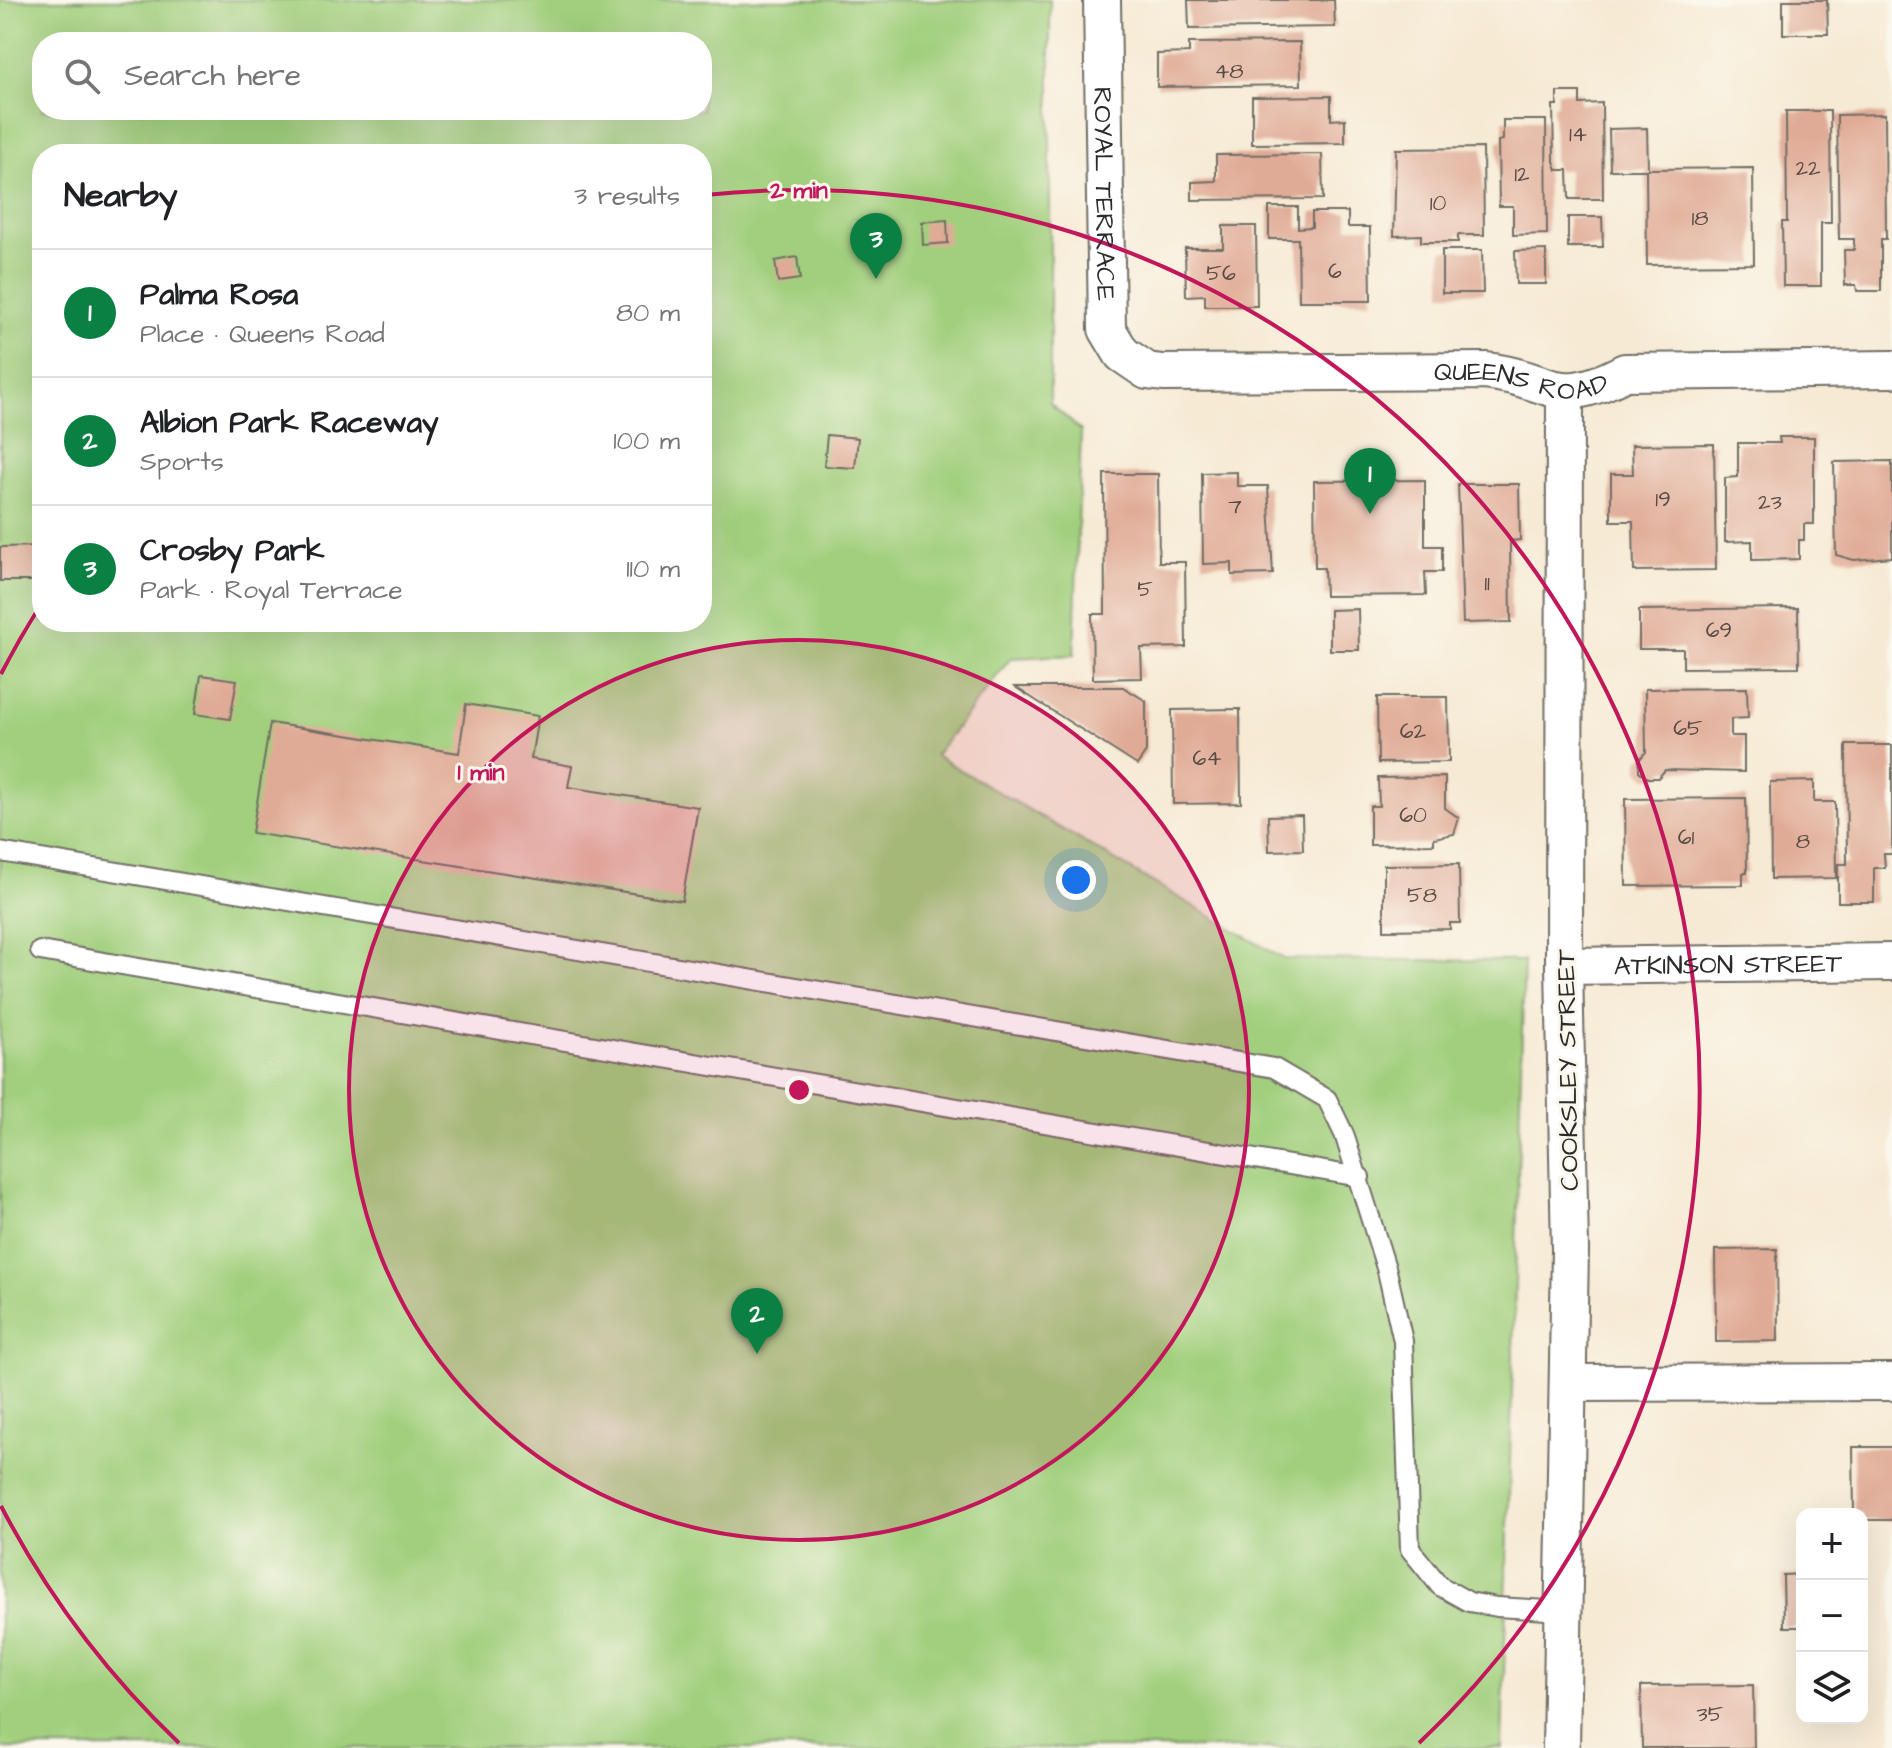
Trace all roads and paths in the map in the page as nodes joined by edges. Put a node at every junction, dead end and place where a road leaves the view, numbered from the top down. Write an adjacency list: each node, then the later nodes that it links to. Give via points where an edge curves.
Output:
1 (1102, 0): 3 (street, ROYAL TERRACE, via 1107,329 1122,354)
2 (1892, 369): 4 (street, QUEENS ROAD, via 1625,372 1587,390)
3 (1147, 371): 4 (street, QUEENS ROAD, via 1485,371 1510,373)
4 (1565, 392): 8 (street, COOKSLEY STREET)
5 (0, 852): 9 (lane, via 1274,1068 1327,1099)
6 (40, 951): 9 (lane)
7 (1892, 962): 8 (street, ATKINSON STREET)
8 (1564, 966): 11 (street, COOKSLEY STREET)
9 (1360, 1177): 12 (lane, via 1403,1341 1410,1549 1440,1586 1469,1602)
10 (1892, 1382): 11 (street)
11 (1568, 1383): 12 (street, COOKSLEY STREET)
12 (1563, 1611): 13 (street, COOKSLEY STREET)
13 (1561, 1748)

